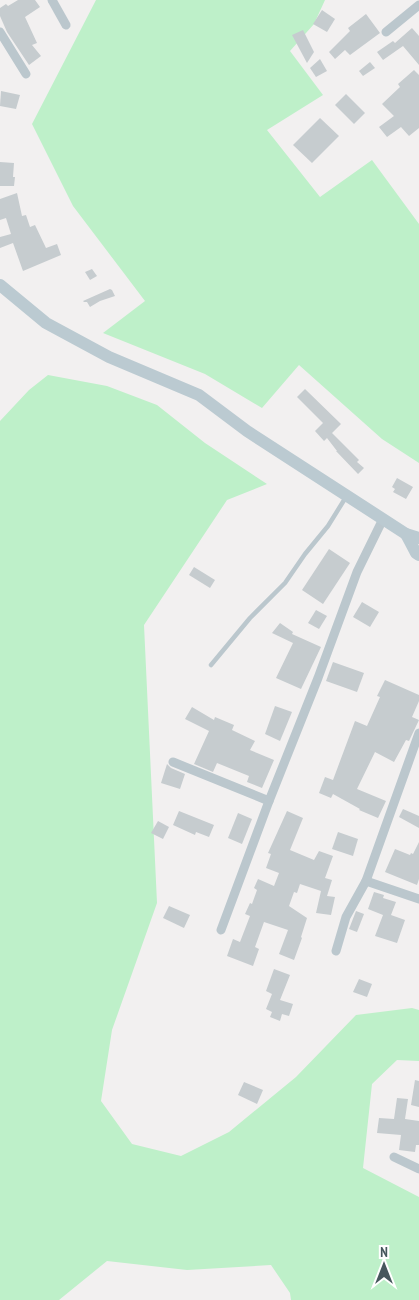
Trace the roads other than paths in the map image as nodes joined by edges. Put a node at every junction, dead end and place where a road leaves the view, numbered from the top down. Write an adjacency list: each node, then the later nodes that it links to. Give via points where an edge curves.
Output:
1 (52, 0): 3 (street)
2 (419, 5): 5 (street)
3 (66, 25)
4 (0, 32): 6 (street)
5 (386, 32)
6 (26, 74)
7 (0, 285): 8 (street, via 46,323 109,357 198,395)
8 (346, 496): 9 (street); 13 (lane, via 285,583 250,618)
9 (383, 519): 10 (street); 16 (street, via 357,572)
10 (406, 534): 11 (street); 12 (street)
11 (419, 538)
12 (419, 555)
13 (211, 665)
14 (419, 733): 17 (street)
15 (173, 762): 16 (street)
16 (270, 801): 19 (street)
17 (366, 881): 18 (street); 20 (street, via 346,917)
18 (419, 899)
19 (221, 930)
20 (336, 952)
21 (394, 1156): 22 (street)
22 (419, 1169)

